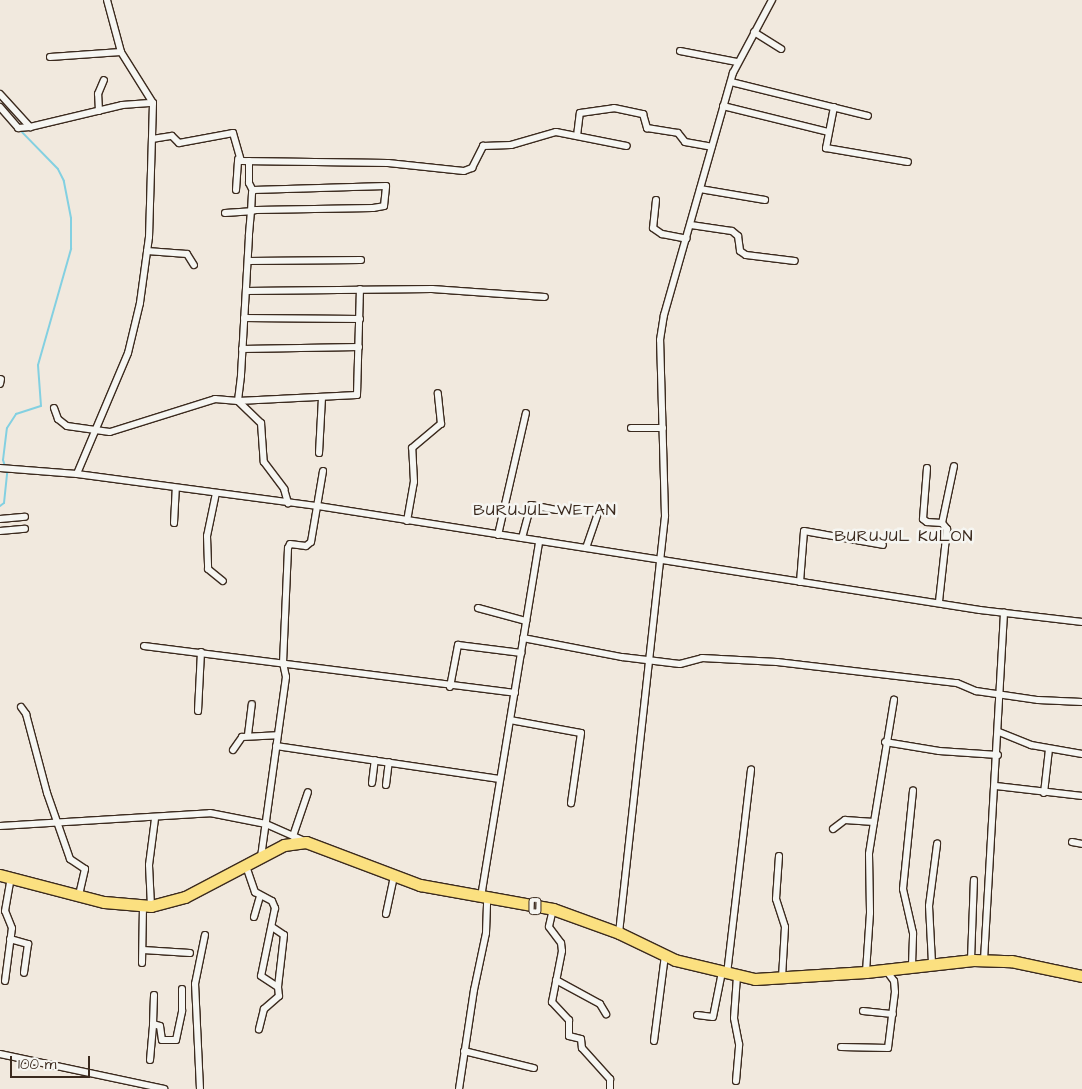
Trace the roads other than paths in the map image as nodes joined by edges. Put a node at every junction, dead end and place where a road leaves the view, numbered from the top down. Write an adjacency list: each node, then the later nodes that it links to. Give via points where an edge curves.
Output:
1 (107, 0): 6 (street)
2 (772, 0): 3 (street)
3 (754, 32): 4 (street); 8 (street)
4 (781, 49)
5 (680, 51): 8 (street)
6 (120, 52): 7 (street); 12 (street)
7 (50, 57)
8 (737, 62): 10 (street)
9 (104, 80): 16 (street, via 98,94)
10 (731, 82): 13 (street); 15 (street)
11 (0, 94): 18 (street)
12 (153, 103): 16 (street, via 122,105); 21 (street)
13 (723, 106): 19 (street); 23 (street)
14 (0, 107): 18 (street)
15 (834, 107): 17 (street); 19 (street)
16 (99, 111): 18 (street)
17 (868, 116)
18 (26, 128)
19 (828, 132): 26 (street, via 826,148)
20 (577, 136): 22 (street); 23 (street, via 581,112 622,109 644,115 647,128 678,134 684,142); 25 (street, via 556,132 511,145 483,146 472,168 464,171 381,163)
21 (152, 139): 24 (street, via 172,136 180,143 234,134); 36 (street)
22 (627, 146)
23 (712, 147): 27 (street)
24 (238, 159): 25 (street); 28 (street)
25 (249, 161): 29 (street, via 249,183)
26 (908, 162)
27 (700, 189): 31 (street); 34 (street)
28 (236, 190)
29 (253, 191): 32 (street); 32 (street, via 258,188 386,186 386,199 384,206 373,208)
30 (656, 200): 35 (street, via 653,228 662,234)
31 (765, 200)
32 (251, 211): 33 (street); 39 (street)
33 (225, 213)
34 (691, 225): 35 (street); 38 (street, via 732,231 738,236 740,251 746,255)
35 (687, 238): 54 (street, via 660,340)
36 (147, 251): 40 (street, via 187,254); 55 (street, via 128,353)
37 (361, 260): 39 (street)
38 (795, 260)
39 (248, 261): 42 (street)
40 (194, 265)
41 (360, 288): 42 (street); 43 (street); 45 (street)
42 (246, 291): 44 (street)
43 (545, 297)
44 (244, 318): 45 (street); 47 (street)
45 (360, 319): 46 (street)
46 (358, 347): 47 (street); 49 (street, via 357,395)
47 (242, 349): 50 (street)
48 (438, 393): 70 (street, via 441,424 412,448 414,482)
49 (322, 397): 50 (street); 56 (street)
50 (238, 401): 55 (street, via 215,399 160,414 120,431); 64 (street, via 261,423 264,462 284,489)
51 (54, 408): 55 (street, via 58,419 65,425)
52 (526, 413): 75 (street)
53 (631, 428): 54 (street)
54 (663, 428): 80 (street, via 665,516)
55 (95, 431): 61 (street)
56 (318, 453)
57 (954, 466): 72 (street)
58 (0, 468): 61 (street)
59 (927, 468): 72 (street, via 923,519)
60 (323, 471): 65 (street)
61 (77, 474): 62 (street)
62 (176, 488): 63 (street); 71 (street)
63 (216, 493): 64 (street); 81 (street, via 208,536 208,569)
64 (288, 503): 65 (street)
65 (318, 506): 70 (street); 93 (street, via 311,542 306,546 290,544 288,548)
66 (557, 510): 76 (street, via 531,505)
67 (599, 511): 79 (street)
68 (25, 517): 69 (street)
69 (0, 519)
70 (407, 521): 75 (street)
71 (174, 523)
72 (942, 523): 83 (street, via 947,529)
73 (25, 530): 74 (street)
74 (0, 531)
75 (498, 535): 76 (street)
76 (522, 538): 77 (street)
77 (539, 541): 79 (street); 86 (street)
78 (883, 545): 82 (street, via 804,531)
79 (586, 548): 80 (street)
80 (659, 560): 82 (street); 92 (street)
81 (223, 581)
82 (800, 582): 83 (street)
83 (939, 602): 85 (street)
84 (478, 608): 86 (street)
85 (1004, 613): 87 (street); 96 (street)
86 (526, 621): 88 (street)
87 (1082, 622)
88 (523, 638): 91 (street); 92 (street)
89 (144, 646): 90 (street)
90 (200, 652): 93 (street); 101 (street)
91 (521, 653): 94 (street, via 458,645); 95 (street)
92 (649, 661): 96 (street, via 680,664 702,658 777,662 957,683); 149 (street)
93 (283, 663): 94 (street); 104 (street, via 286,677)
94 (450, 687): 95 (street)
95 (515, 693): 102 (street)
96 (1001, 694): 98 (street); 103 (street)
97 (894, 700): 106 (street)
98 (1082, 702)
99 (252, 704): 105 (street)
100 (21, 707): 125 (street, via 26,714 46,793)
101 (198, 711)
102 (510, 720): 115 (street); 123 (street, via 581,733)
103 (999, 732): 108 (street, via 1031,746); 111 (street)
104 (277, 735): 105 (street); 107 (street)
105 (248, 736): 109 (street, via 239,740)
106 (885, 742): 111 (street, via 939,752); 126 (street)
107 (276, 746): 112 (street); 127 (street)
108 (1048, 749): 110 (street); 121 (street)
109 (233, 750)
110 (1082, 754)
111 (998, 755): 118 (street)
112 (375, 760): 113 (street); 116 (street)
113 (389, 762): 115 (street); 117 (street)
114 (751, 769): 163 (street)
115 (500, 779): 143 (street)
116 (372, 783)
117 (386, 785)
118 (996, 786): 121 (street); 156 (street)
119 (913, 791): 159 (street, via 903,889 913,933)
120 (308, 792): 130 (street)
121 (1044, 793): 122 (street)
122 (1082, 796)
123 (571, 803)
124 (155, 819): 125 (street); 127 (street, via 210,813); 144 (street)
125 (58, 822): 128 (street); 141 (street, via 70,859 85,869)
126 (874, 822): 129 (street, via 845,820); 161 (street, via 869,854)
127 (266, 824): 130 (street); 136 (street)
128 (0, 826)
129 (833, 829)
130 (293, 836): 131 (street)
131 (306, 842): 136 (highway, via 284,845); 138 (highway, 11)
132 (1072, 842): 134 (street)
133 (937, 844): 158 (street, via 929,906)
134 (1082, 844)
135 (779, 856): 165 (street, via 776,899 785,927)
136 (261, 857): 137 (highway)
137 (246, 866): 142 (street, via 252,886); 144 (highway, via 185,897)
138 (394, 875): 143 (highway, 11, via 426,886); 146 (street)
139 (6, 877): 141 (highway); 151 (street, via 5,911 12,926)
140 (974, 880): 155 (street)
141 (80, 896): 144 (highway)
142 (260, 896): 147 (street); 148 (street, via 274,905)
143 (484, 897): 145 (highway, 11); 181 (street, via 486,934)
144 (147, 906): 152 (street)
145 (553, 909): 149 (highway, 11); 166 (street, via 549,927 562,943)
146 (386, 914)
147 (254, 917)
148 (272, 927): 168 (street, via 284,935); 168 (street, via 261,976)
149 (619, 933): 154 (highway, 11)
150 (204, 935): 173 (street, via 195,984)
151 (10, 939): 162 (street, via 28,944); 167 (street)
152 (143, 950): 153 (street); 157 (street)
153 (190, 953)
154 (664, 954): 163 (highway, 11); 179 (street)
155 (971, 960): 156 (highway, 11); 158 (highway, 11)
156 (984, 960): 164 (highway, 11, via 1011,961)
157 (142, 963)
158 (932, 963): 159 (highway, 11)
159 (912, 965): 160 (highway, 11)
160 (886, 970): 161 (highway, 11); 175 (street, via 894,982)
161 (866, 972): 165 (highway, 11)
162 (24, 973)
163 (729, 974): 165 (highway, 11, via 755,979); 176 (street, via 713,1017); 185 (street, via 739,1044)
164 (1082, 976)
165 (782, 977)
166 (556, 980): 174 (street, via 600,1004); 189 (street, via 552,998 556,1008 569,1020 568,1035 582,1040 582,1048 610,1078)
167 (5, 981)
168 (278, 987): 178 (street, via 277,999 264,1009)
169 (182, 990): 172 (street)
170 (154, 995): 177 (street)
171 (863, 1010): 175 (street)
172 (182, 1011): 173 (street); 177 (street, via 174,1042 162,1040 160,1026)
173 (196, 1012): 187 (street)
174 (606, 1014)
175 (893, 1014): 180 (street, via 888,1048)
176 (697, 1015)
177 (153, 1024): 183 (street)
178 (259, 1029)
179 (654, 1041)
180 (841, 1047)
181 (464, 1051): 184 (street); 188 (street)
182 (0, 1054): 186 (street)
183 (150, 1060)
184 (534, 1068)
185 (736, 1081)
186 (164, 1089)
187 (200, 1089)
188 (459, 1089)
189 (610, 1089)

